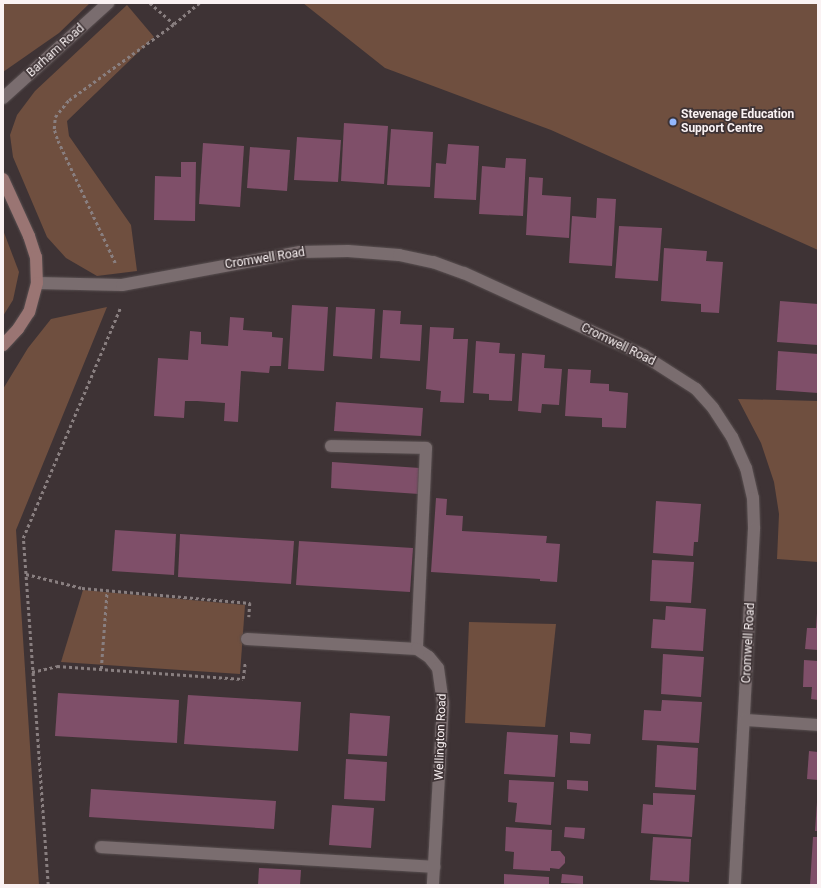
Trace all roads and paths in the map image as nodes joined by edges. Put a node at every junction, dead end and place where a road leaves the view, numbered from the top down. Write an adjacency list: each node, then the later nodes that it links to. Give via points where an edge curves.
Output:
1 (108, 3): 5 (street, Barham Road)
2 (150, 3): 4 (path)
3 (199, 3): 4 (path)
4 (174, 24): 8 (path, via 69,100 55,117 54,129 57,139 117,265)
5 (3, 98)
6 (3, 179): 7 (street, via 36,257)
7 (37, 283): 8 (street, Cromwell Road); 9 (street, via 29,312)
8 (122, 285): 11 (path, via 123,302 23,538); 17 (street, Cromwell Road, via 300,252 348,251 399,255 433,262 464,273 642,355 674,373 696,389 713,408 732,437 746,468 753,498 754,529)
9 (3, 345)
10 (331, 446): 14 (street, via 426,448)
11 (26, 574): 12 (path, via 82,588); 16 (path)
12 (107, 590): 13 (path, via 250,603); 15 (path)
13 (247, 639): 14 (street); 15 (path, via 243,679)
14 (417, 649): 20 (street, Wellington Road, via 429,657 438,668 442,683)
15 (101, 669): 16 (path, via 58,666)
16 (32, 672): 21 (path)
17 (745, 720): 18 (street); 23 (street, Cromwell Road)
18 (818, 725)
19 (101, 847): 20 (street)
20 (434, 867): 22 (street, Wellington Road)
21 (48, 885)
22 (433, 885)
23 (735, 885)

